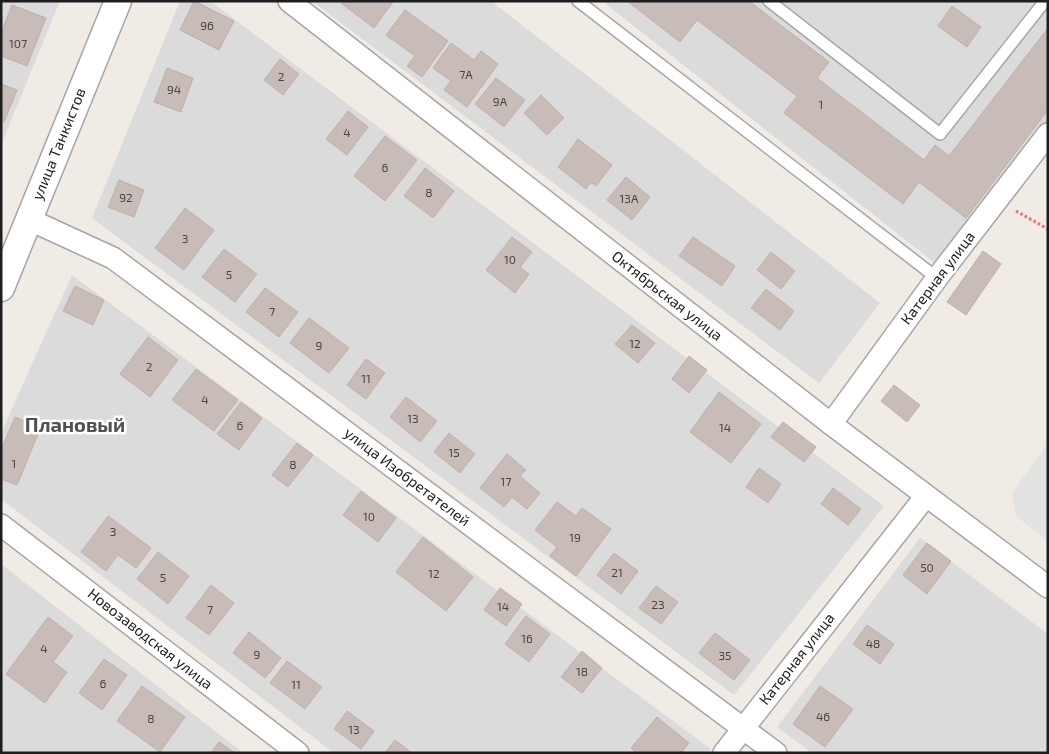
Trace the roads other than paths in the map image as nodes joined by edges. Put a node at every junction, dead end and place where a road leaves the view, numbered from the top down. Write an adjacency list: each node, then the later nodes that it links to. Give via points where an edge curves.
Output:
1 (118, 1): 7 (street, улица Танкистов)
2 (289, 1): 10 (street, Октябрьская улица)
3 (578, 1): 8 (lane)
4 (770, 1): 5 (lane, via 940,134)
5 (1045, 1)
6 (1048, 134): 8 (street, Катерная улица)
7 (28, 220): 9 (street, улица Танкистов); 14 (street, улица Изобретателей, via 113,258)
8 (937, 278): 10 (street, Катерная улица)
9 (1, 288)
10 (831, 424): 11 (street, Октябрьская улица)
11 (926, 496): 13 (street, Октябрьская улица); 14 (street, Катерная улица)
12 (1, 525): 15 (street, Новозаводская улица)
13 (1048, 587)
14 (743, 727): 16 (street, Катерная улица); 17 (street, улица Изобретателей)
15 (298, 753)
16 (724, 753)
17 (776, 753)

